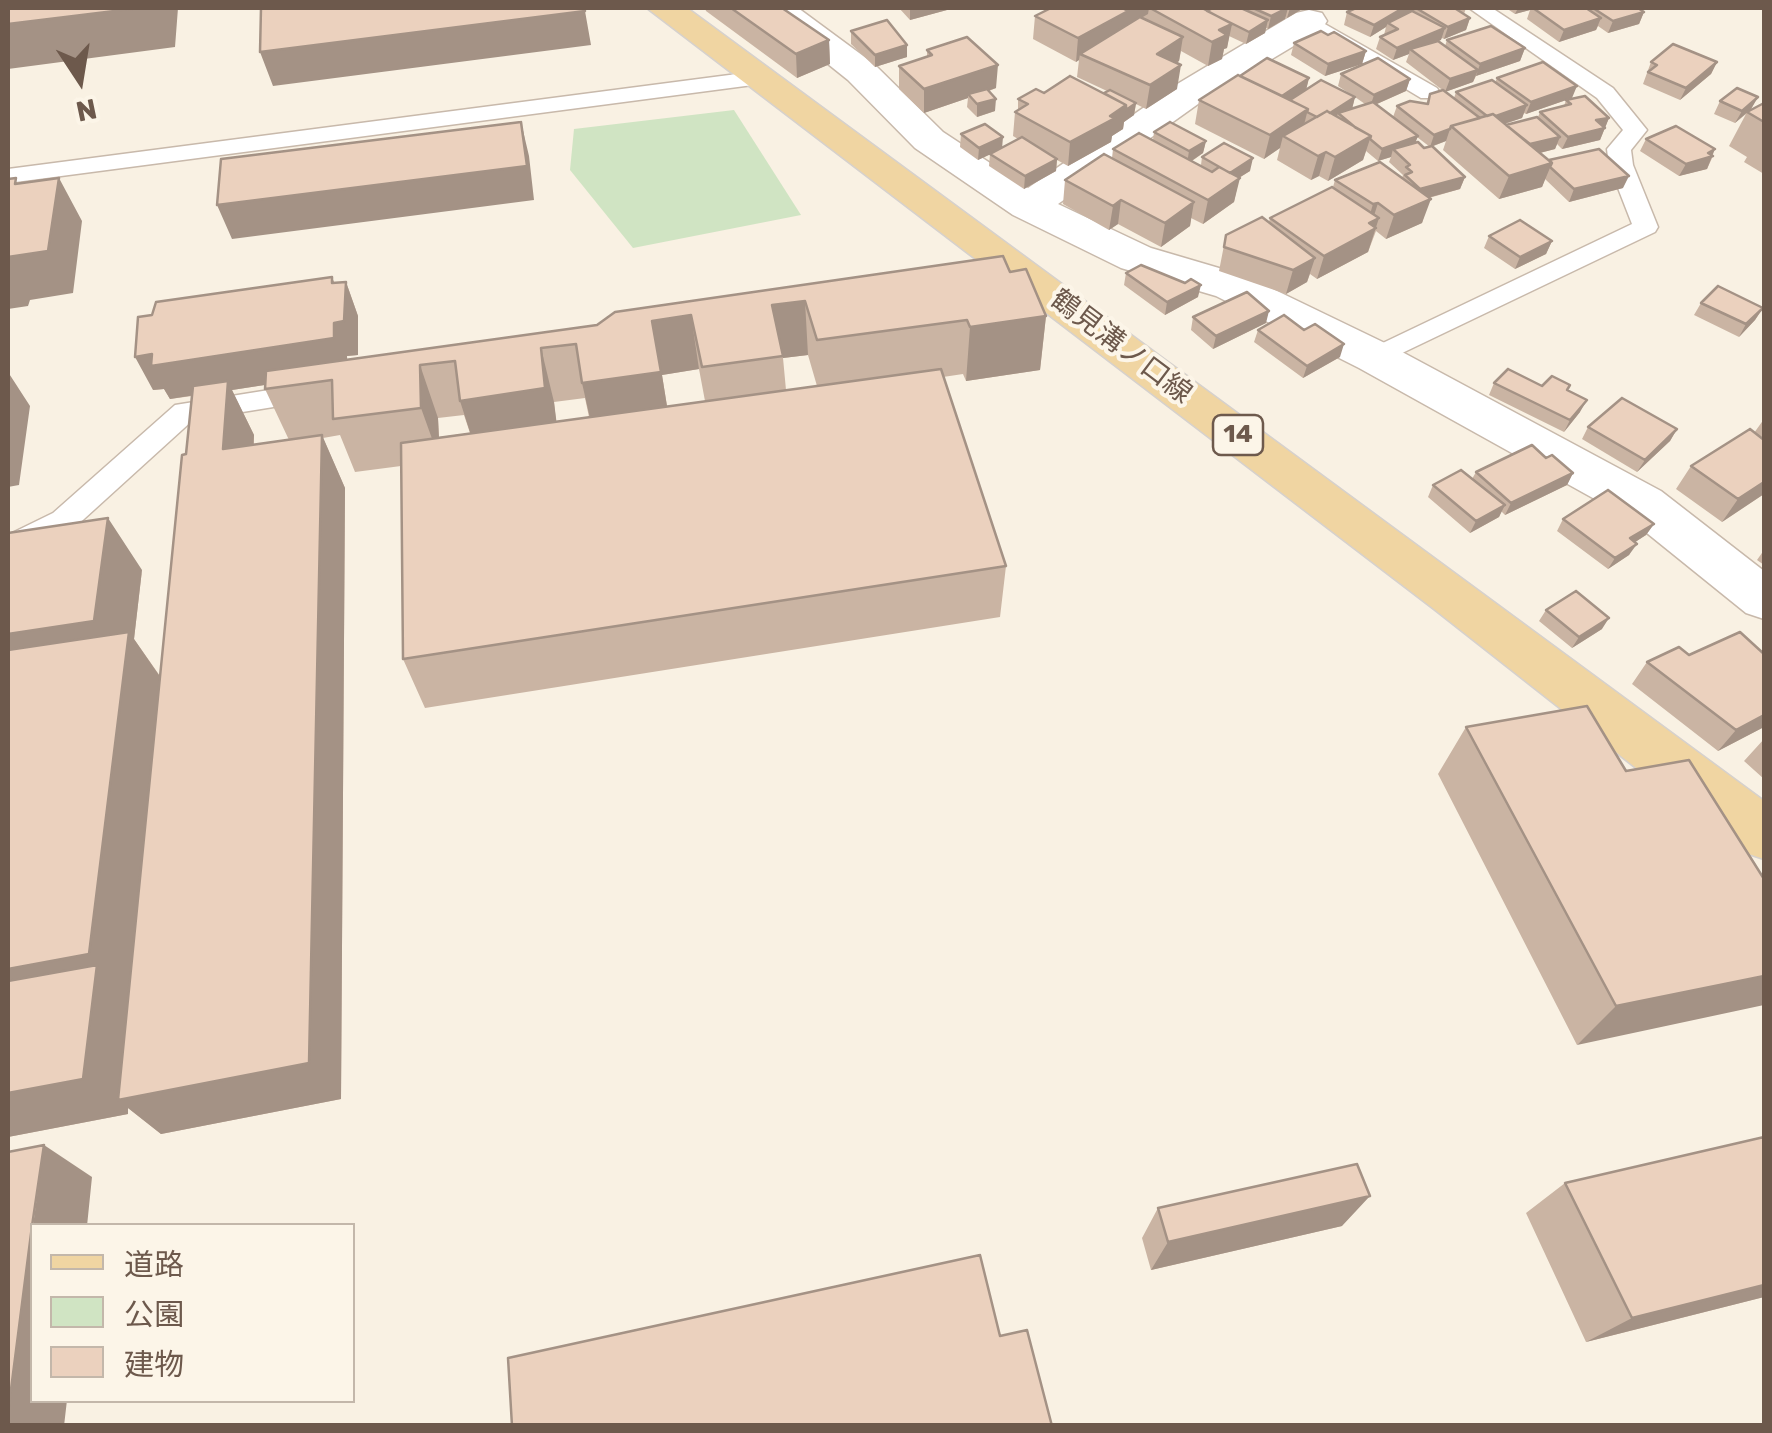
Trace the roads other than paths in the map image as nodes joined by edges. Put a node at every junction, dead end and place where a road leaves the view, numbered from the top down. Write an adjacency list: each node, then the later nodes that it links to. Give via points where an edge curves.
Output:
1 (665, 8): 5 (main road, 鶴見溝ノ口線 / 14)
2 (776, 8): 7 (street, via 861,72)
3 (1479, 8): 12 (lane, via 1605,93 1635,130 1619,149 1646,228)
4 (1309, 21): 6 (lane); 11 (street, via 1192,91)
5 (747, 68): 8 (lane); 9 (main road, 鶴見溝ノ口線 / 14); 10 (lane)
6 (1429, 93)
7 (928, 140): 9 (street); 11 (street)
8 (8, 154)
9 (875, 163): 16 (main road, 鶴見溝ノ口線 / 14, via 1013,284)
10 (8, 176)
11 (1028, 206): 12 (street, via 1136,258 1230,286)
12 (1374, 357): 15 (street, via 1644,504)
13 (342, 388): 14 (lane, via 185,412 63,522)
14 (8, 548)
15 (1764, 599)
16 (1764, 834)

